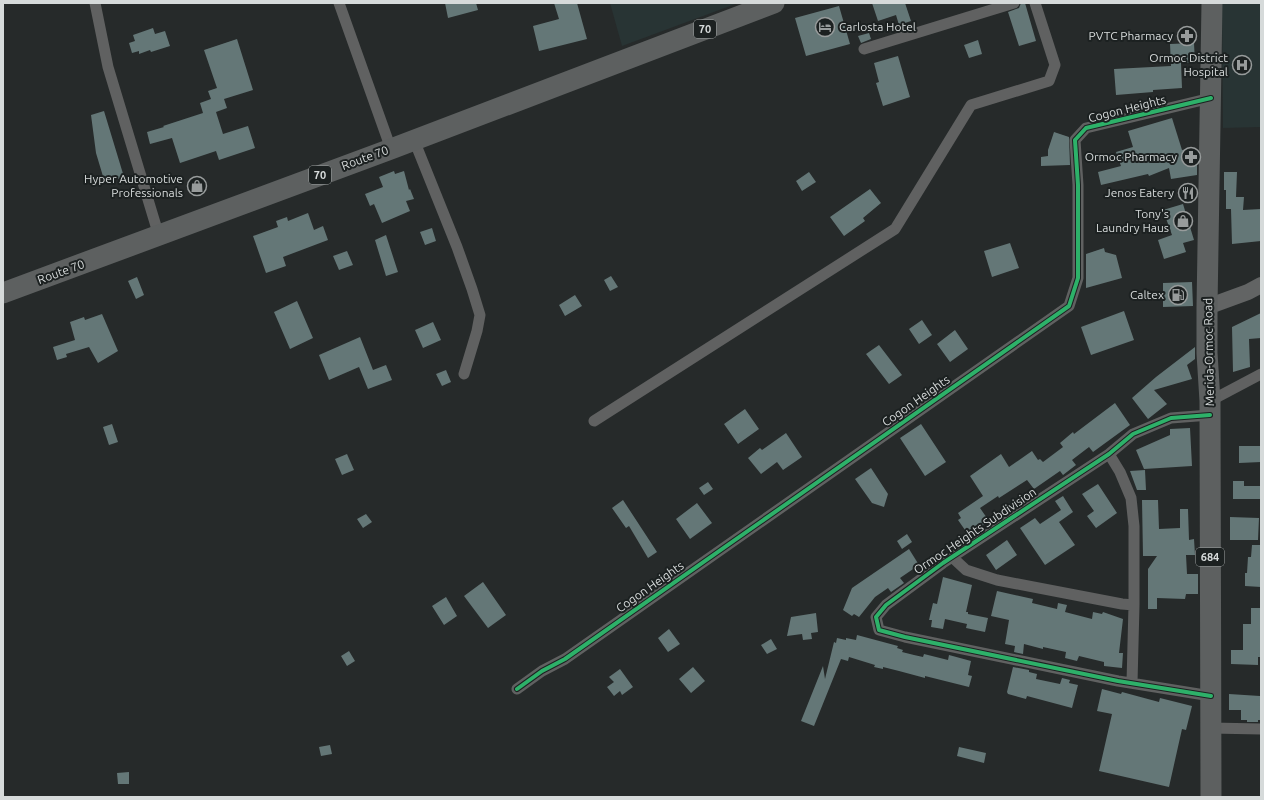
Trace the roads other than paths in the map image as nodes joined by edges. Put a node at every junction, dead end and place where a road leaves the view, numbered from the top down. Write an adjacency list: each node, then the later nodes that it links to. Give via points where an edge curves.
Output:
1 (95, 3): 11 (street, via 108,67)
2 (339, 3): 10 (street)
3 (774, 3): 9 (highway, Route 70 / 70)
4 (1014, 3): 7 (street)
5 (1035, 3): 18 (street, via 1055,65 1049,81 971,105 895,229)
6 (1212, 3): 8 (highway, Merida-Ormoc Road / 684)
7 (864, 49)
8 (1211, 98): 14 (highway, Merida-Ormoc Road / 684); 23 (street, Cogon Heights, via 1086,128 1075,140 1078,185 1078,278 1069,306 565,659 542,671)
9 (414, 140): 10 (highway, Route 70 / 70); 15 (street, via 457,247 480,315)
10 (391, 149): 11 (highway, Route 70 / 70)
11 (158, 236): 13 (highway, Route 70 / 70)
12 (1261, 285): 14 (main road)
13 (3, 293)
14 (1207, 307): 17 (highway, Merida-Ormoc Road / 684)
15 (464, 374)
16 (1261, 374): 17 (street)
17 (1210, 408): 19 (street, Ormoc Heights Subdivision, via 1172,418 1133,434); 24 (highway, Merida-Ormoc Road / 684)
18 (594, 421)
19 (1109, 454): 20 (street, Ormoc Heights Subdivision); 21 (street, via 1120,472 1130,498 1134,526)
20 (952, 557): 21 (street, Ormoc Heights Subdivision, via 966,570 997,580); 22 (street, Ormoc Heights Subdivision, via 886,605 876,617 879,630)
21 (1134, 605): 22 (street)
22 (1132, 683): 24 (street, Ormoc Heights Subdivision)
23 (517, 689)
24 (1211, 696): 25 (highway, Merida-Ormoc Road / 684)
25 (1211, 728): 26 (street); 27 (highway, Merida-Ormoc Road / 684)
26 (1261, 729)
27 (1211, 797)

